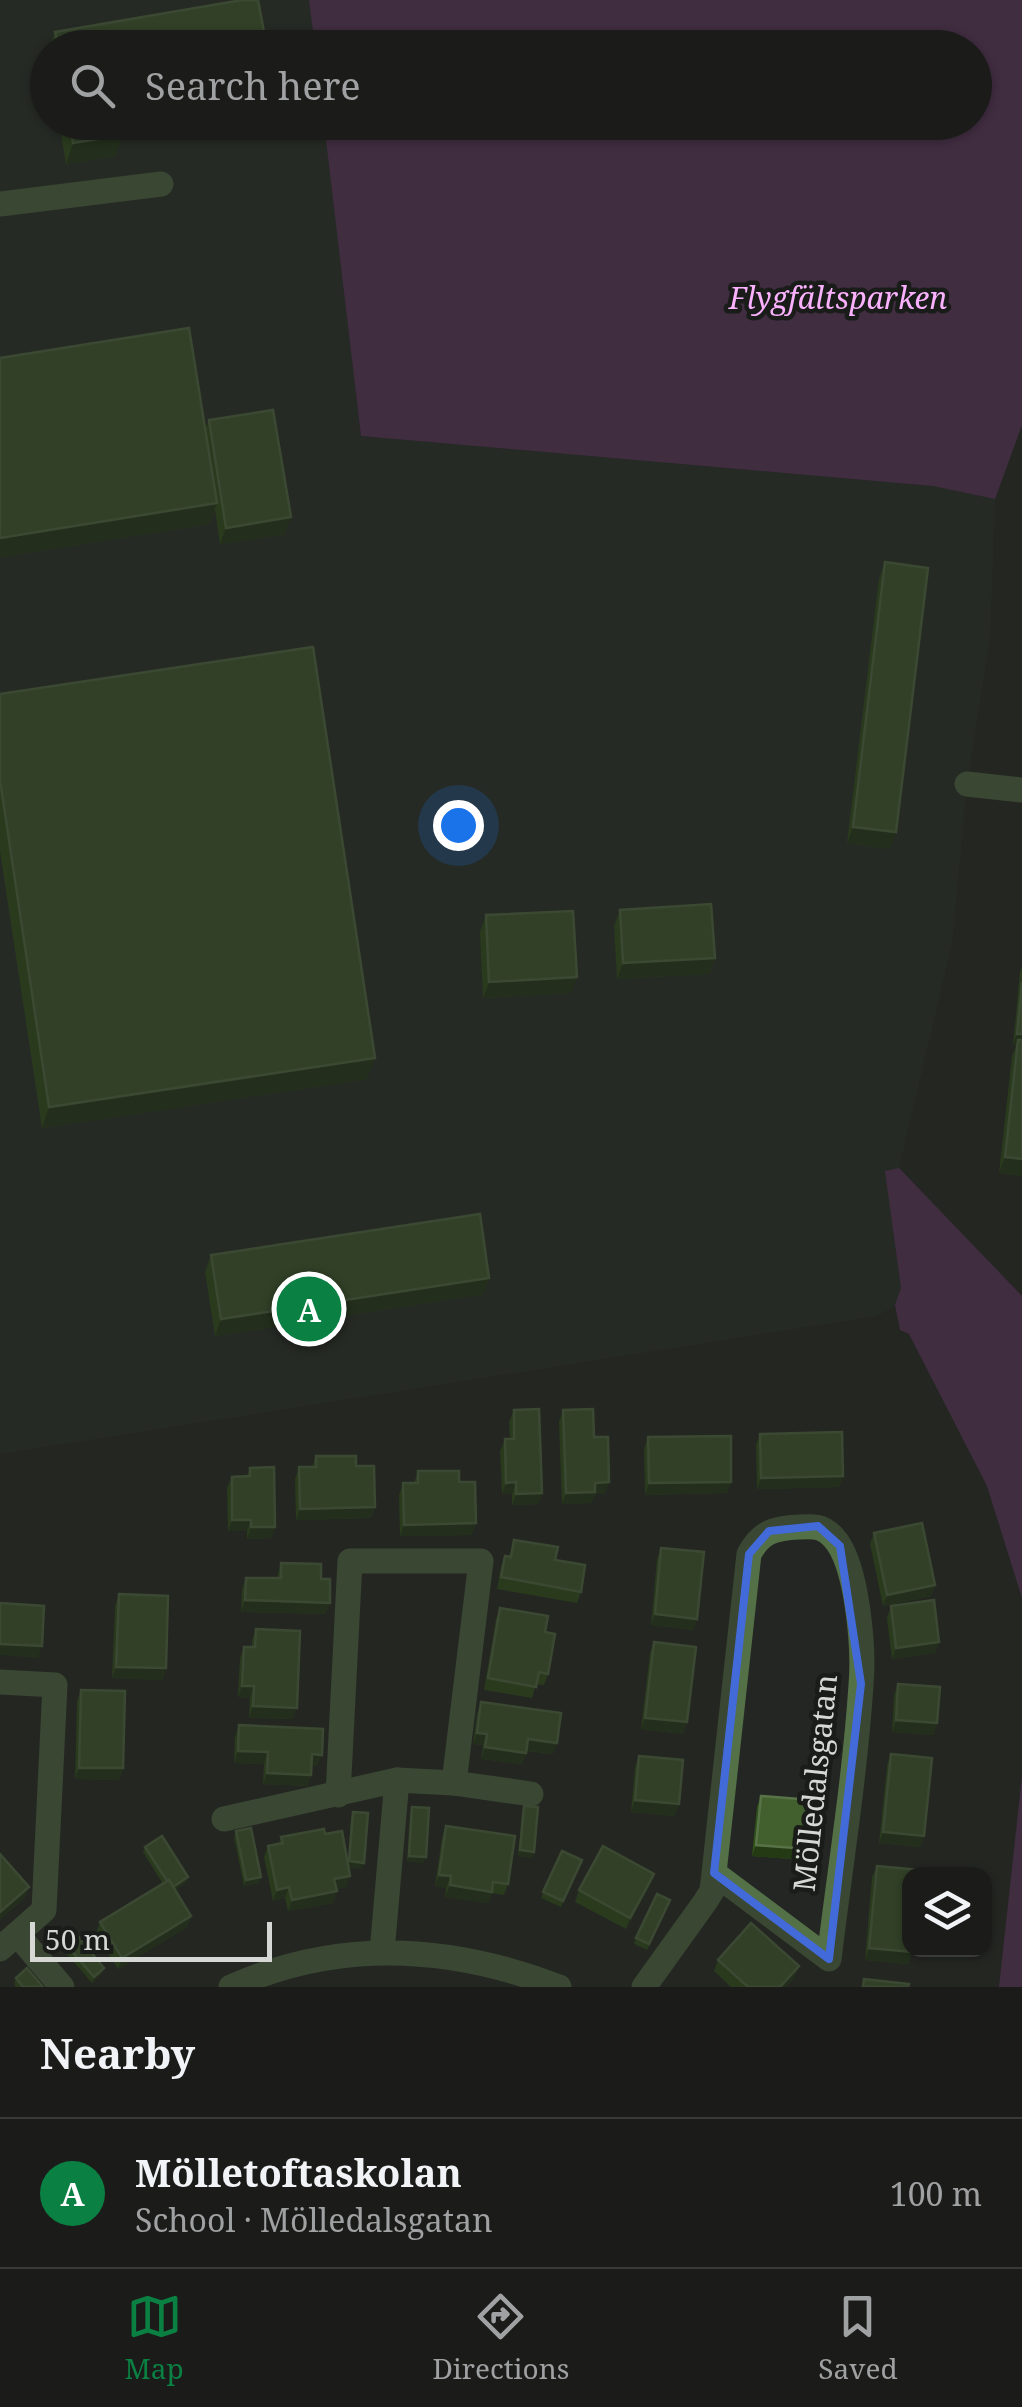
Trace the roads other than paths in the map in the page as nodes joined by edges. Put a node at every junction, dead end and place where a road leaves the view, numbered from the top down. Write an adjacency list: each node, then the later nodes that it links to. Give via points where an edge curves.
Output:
1 (161, 184): 2 (street)
2 (0, 204)
3 (968, 784): 4 (street)
4 (1022, 790)
5 (0, 1682): 12 (street, via 55,1685 44,1910)
6 (397, 1780): 7 (street); 9 (street); 13 (street)
7 (454, 1784): 8 (street); 9 (street, via 481,1561 350,1560)
8 (531, 1794)
9 (338, 1795): 10 (street)
10 (224, 1819)
11 (714, 1873): 11 (street, Mölledalsgatan, via 829,1959 862,1664 850,1570 840,1546 818,1526 769,1531 749,1554); 17 (street, Mölledalsgatan, via 706,1902)
12 (9, 1942): 14 (street)
13 (382, 1952): 15 (street, via 294,1964); 16 (street, via 506,1966)
14 (62, 1987)
15 (231, 1987)
16 (559, 1987)
17 (644, 1987)

